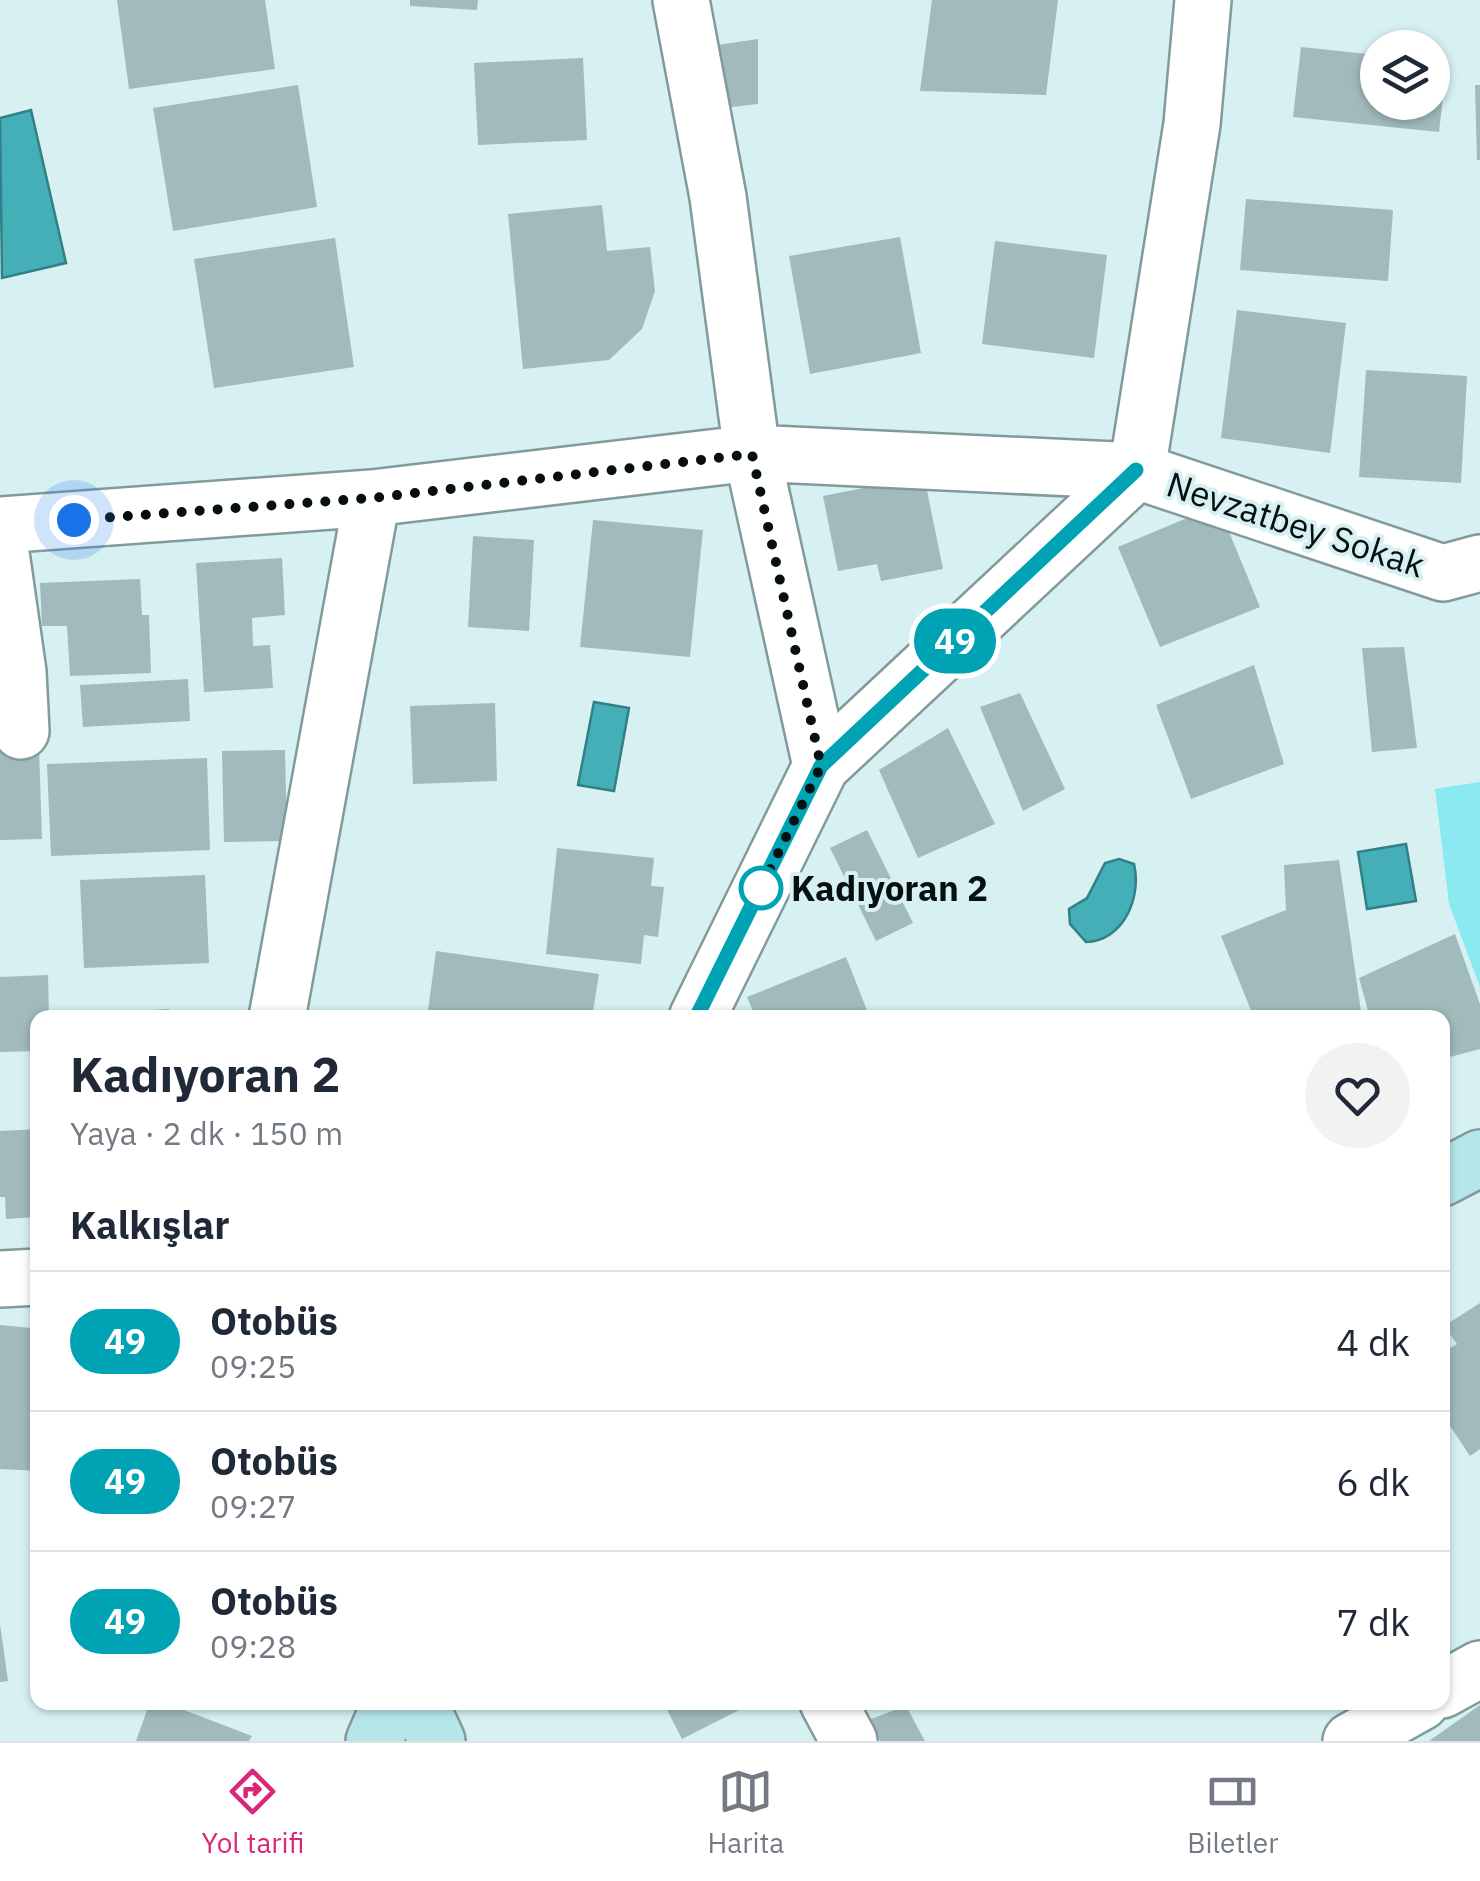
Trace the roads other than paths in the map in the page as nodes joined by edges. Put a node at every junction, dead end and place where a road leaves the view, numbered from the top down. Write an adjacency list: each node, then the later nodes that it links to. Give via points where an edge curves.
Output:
1 (681, 0): 3 (street, via 718,197)
2 (1203, 0): 4 (street, via 1192,124)
3 (752, 454): 4 (street, Nevzatbey Sokak); 5 (street, Nevzatbey Sokak); 10 (street)
4 (1136, 470): 8 (street, Nevzatbey Sokak, via 1443,573); 10 (street)
5 (372, 498): 6 (street, Nevzatbey Sokak); 11 (street)
6 (0, 525)
7 (0, 546): 9 (street)
8 (1480, 563)
9 (21, 731)
10 (821, 766): 12 (street)
11 (278, 1010)
12 (700, 1010)
13 (1480, 1158): 14 (street)
14 (1450, 1174)
15 (30, 1277): 16 (street)
16 (0, 1279)
17 (1480, 1669): 18 (street)
18 (1450, 1686)
19 (388, 1710): 24 (street)
20 (422, 1710): 25 (street)
21 (832, 1710): 26 (street)
22 (1403, 1710): 23 (street)
23 (1356, 1730)
24 (374, 1741)
25 (437, 1741)
26 (849, 1741)

